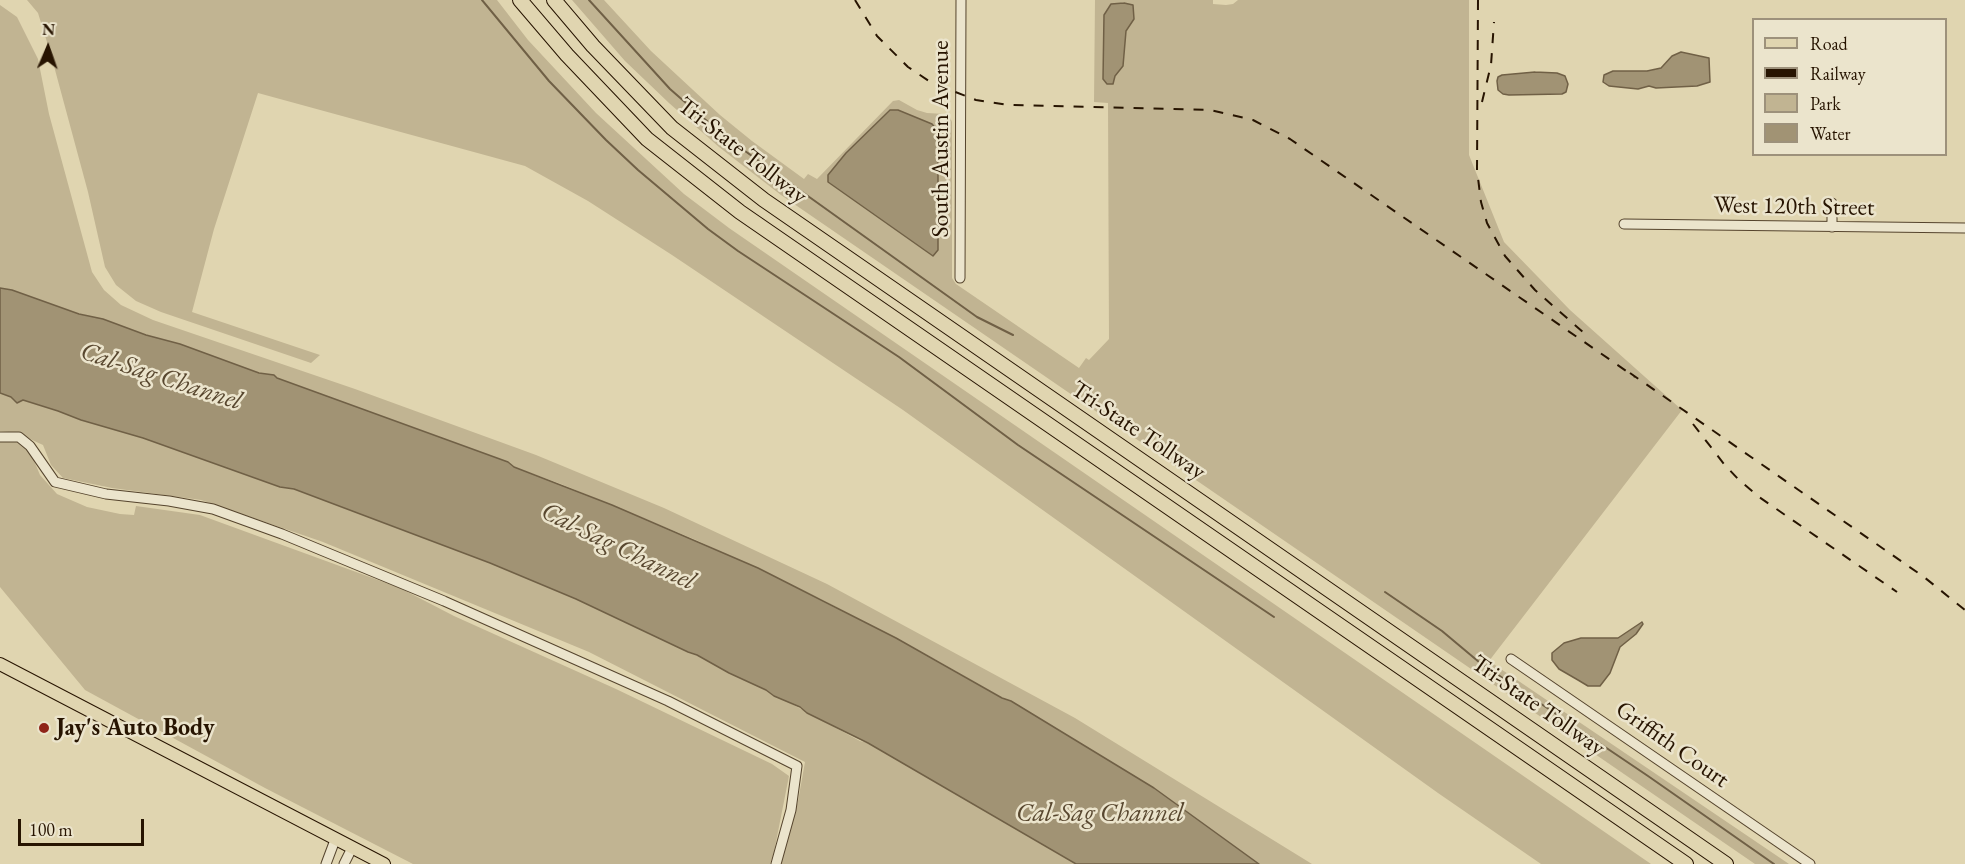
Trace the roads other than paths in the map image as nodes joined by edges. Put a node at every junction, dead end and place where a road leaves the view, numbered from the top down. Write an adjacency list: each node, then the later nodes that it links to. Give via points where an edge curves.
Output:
1 (520, 0): 18 (highway, Tri-State Tollway, via 647,138 740,212)
2 (554, 0): 19 (highway, Tri-State Tollway, via 672,128 764,200)
3 (961, 0): 8 (street, South Austin Avenue)
4 (1832, 203): 6 (street)
5 (1623, 224): 6 (street, West 120th Street)
6 (1832, 227): 7 (street, West 120th Street)
7 (1965, 228)
8 (960, 279)
9 (0, 437): 17 (street, via 19,437 30,446 55,482 106,494 213,509 282,534 444,601 772,752 797,766 791,810)
10 (1511, 660): 20 (street, Griffith Court)
11 (0, 664): 12 (main road)
12 (335, 840): 13 (main road); 14 (street)
13 (352, 848): 15 (street); 16 (main road)
14 (326, 864)
15 (344, 864)
16 (384, 864)
17 (776, 864)
18 (1686, 864)
19 (1726, 864)
20 (1810, 864)

